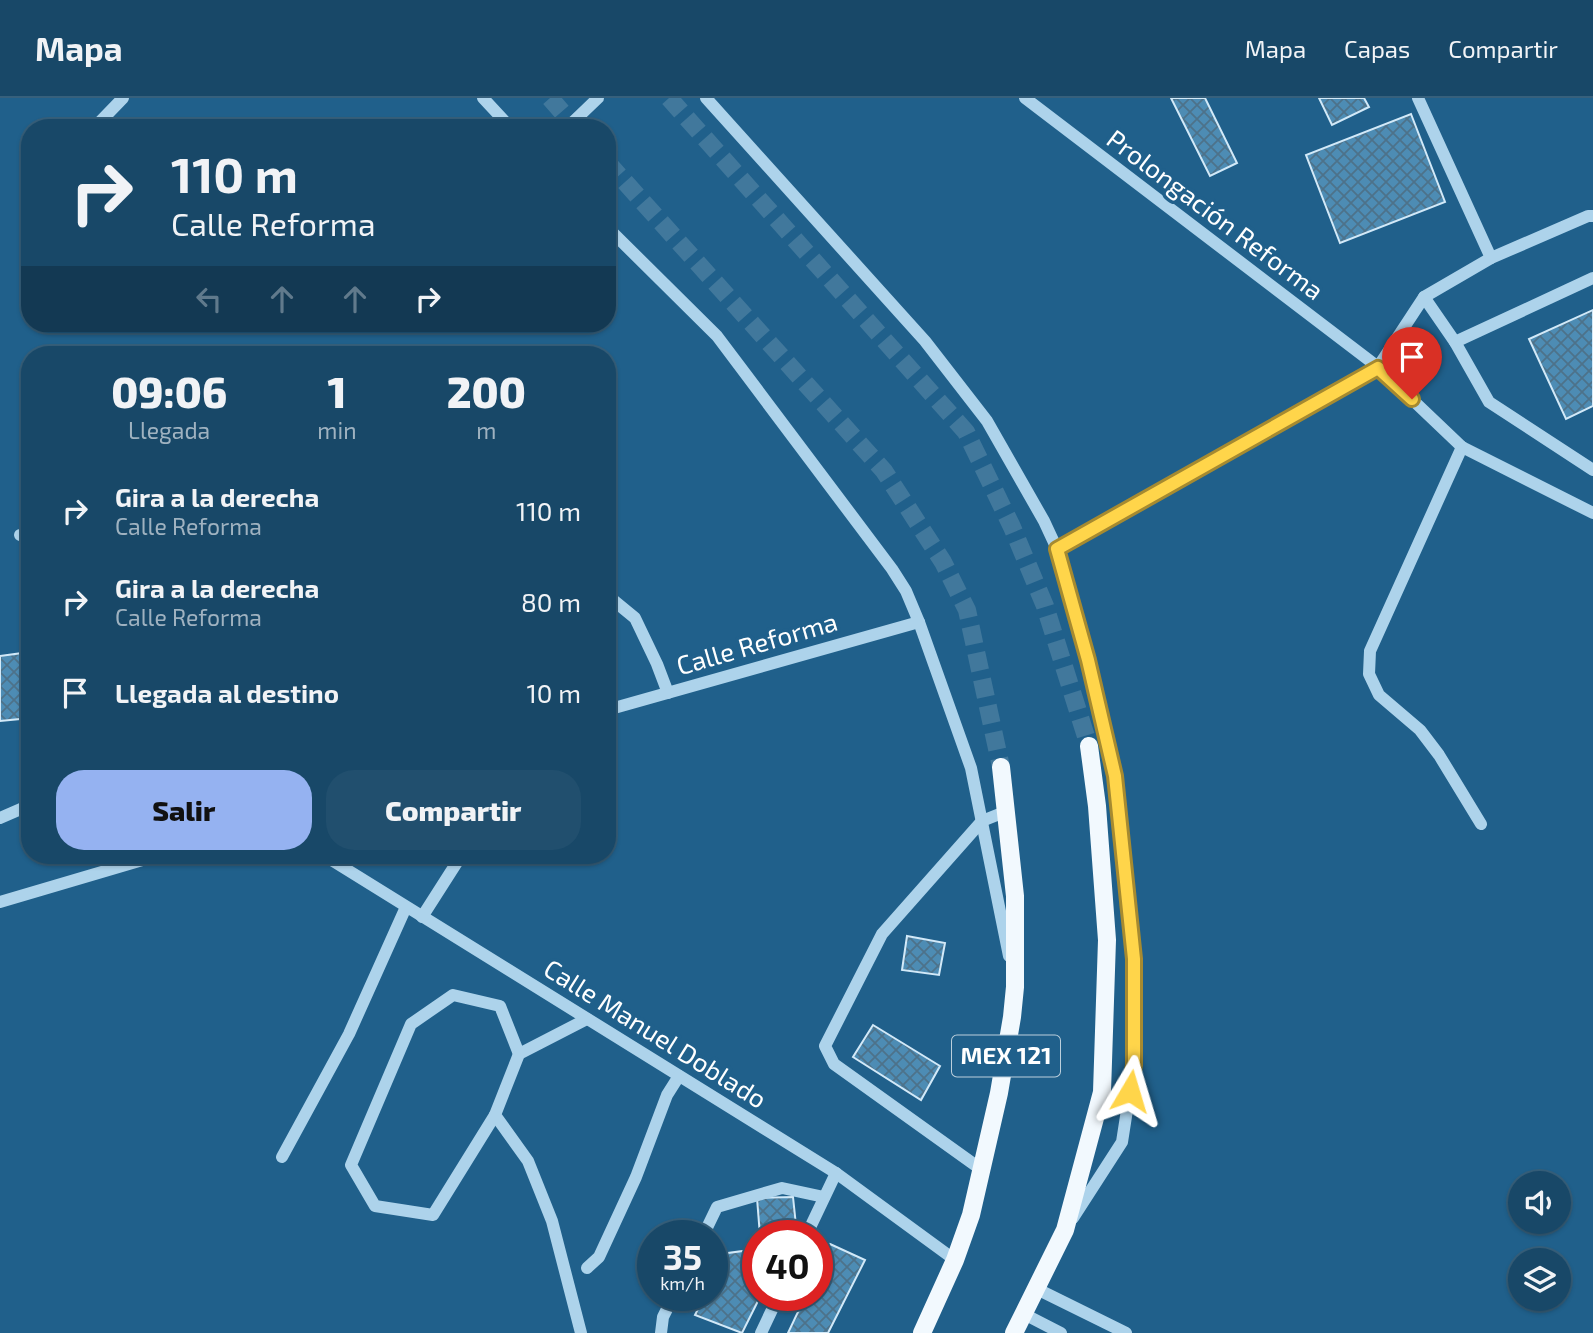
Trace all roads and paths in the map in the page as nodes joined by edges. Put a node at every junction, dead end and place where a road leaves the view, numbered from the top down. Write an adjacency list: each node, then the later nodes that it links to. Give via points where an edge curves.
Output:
1 (123, 98): 7 (street)
2 (483, 98): 8 (street)
3 (598, 98): 9 (street)
4 (706, 98): 20 (street, via 925,341 987,421)
5 (1025, 98): 16 (street, Prolongación Reforma)
6 (1418, 98): 12 (street)
7 (103, 119)
8 (503, 119)
9 (576, 119)
10 (1593, 216): 12 (street)
11 (616, 236): 22 (street, via 717,336 892,569)
12 (1491, 258): 14 (street)
13 (1593, 278): 15 (street)
14 (1424, 297): 15 (street); 16 (street)
15 (1455, 342): 18 (street, via 1489,402)
16 (1378, 368): 17 (street); 20 (street)
17 (1462, 447): 19 (street); 31 (street, via 1370,651 1369,674 1378,695 1420,730 1439,755)
18 (1593, 470)
19 (1593, 513)
20 (1057, 549): 49 (street, via 1115,776 1134,959 1134,1065 1122,1142)
21 (616, 602): 23 (street, via 635,618)
22 (919, 622): 23 (street, Calle Reforma); 30 (street, via 971,768)
23 (668, 693): 24 (street, Calle Reforma)
24 (616, 707)
25 (1089, 746): 49 (main road, via 1107,940 1101,1092)
26 (1001, 766): 28 (main road, MEX 121)
27 (21, 810): 29 (street)
28 (1007, 811): 30 (street); 38 (main road, MEX 121, via 1015,896)
29 (0, 818)
30 (982, 821): 38 (street); 44 (street, via 882,934 825,1046 834,1064)
31 (1481, 824)
32 (121, 864): 35 (street)
33 (338, 864): 36 (street, Calle Manuel Doblado)
34 (456, 864): 37 (street)
35 (0, 902)
36 (406, 906): 37 (street, Calle Manuel Doblado); 43 (street, via 349,1034)
37 (422, 917): 39 (street, Calle Manuel Doblado)
38 (1015, 987): 44 (main road, MEX 121)
39 (587, 1019): 40 (street); 41 (street, Calle Manuel Doblado)
40 (519, 1054): 42 (street); 42 (street, via 500,1006 453,995 411,1024 351,1165 375,1206 433,1214)
41 (679, 1076): 45 (street, Calle Manuel Doblado); 51 (street, via 599,1257)
42 (495, 1115): 56 (street, via 528,1161 552,1221)
43 (282, 1157)
44 (982, 1170): 50 (main road, MEX 121)
45 (836, 1173): 46 (street); 50 (street, Calle Manuel Doblado)
46 (824, 1197): 47 (street, via 782,1188 717,1207); 48 (street)
47 (711, 1220)
48 (813, 1220)
49 (1065, 1230): 52 (main road)
50 (955, 1260): 59 (main road, MEX 121)
51 (587, 1268)
52 (1035, 1288): 55 (main road); 62 (street)
53 (666, 1311): 57 (street)
54 (771, 1311): 58 (street)
55 (1024, 1314): 60 (main road); 61 (street)
56 (581, 1333)
57 (661, 1333)
58 (761, 1333)
59 (922, 1333)
60 (1014, 1333)
61 (1061, 1333)
62 (1125, 1333)

